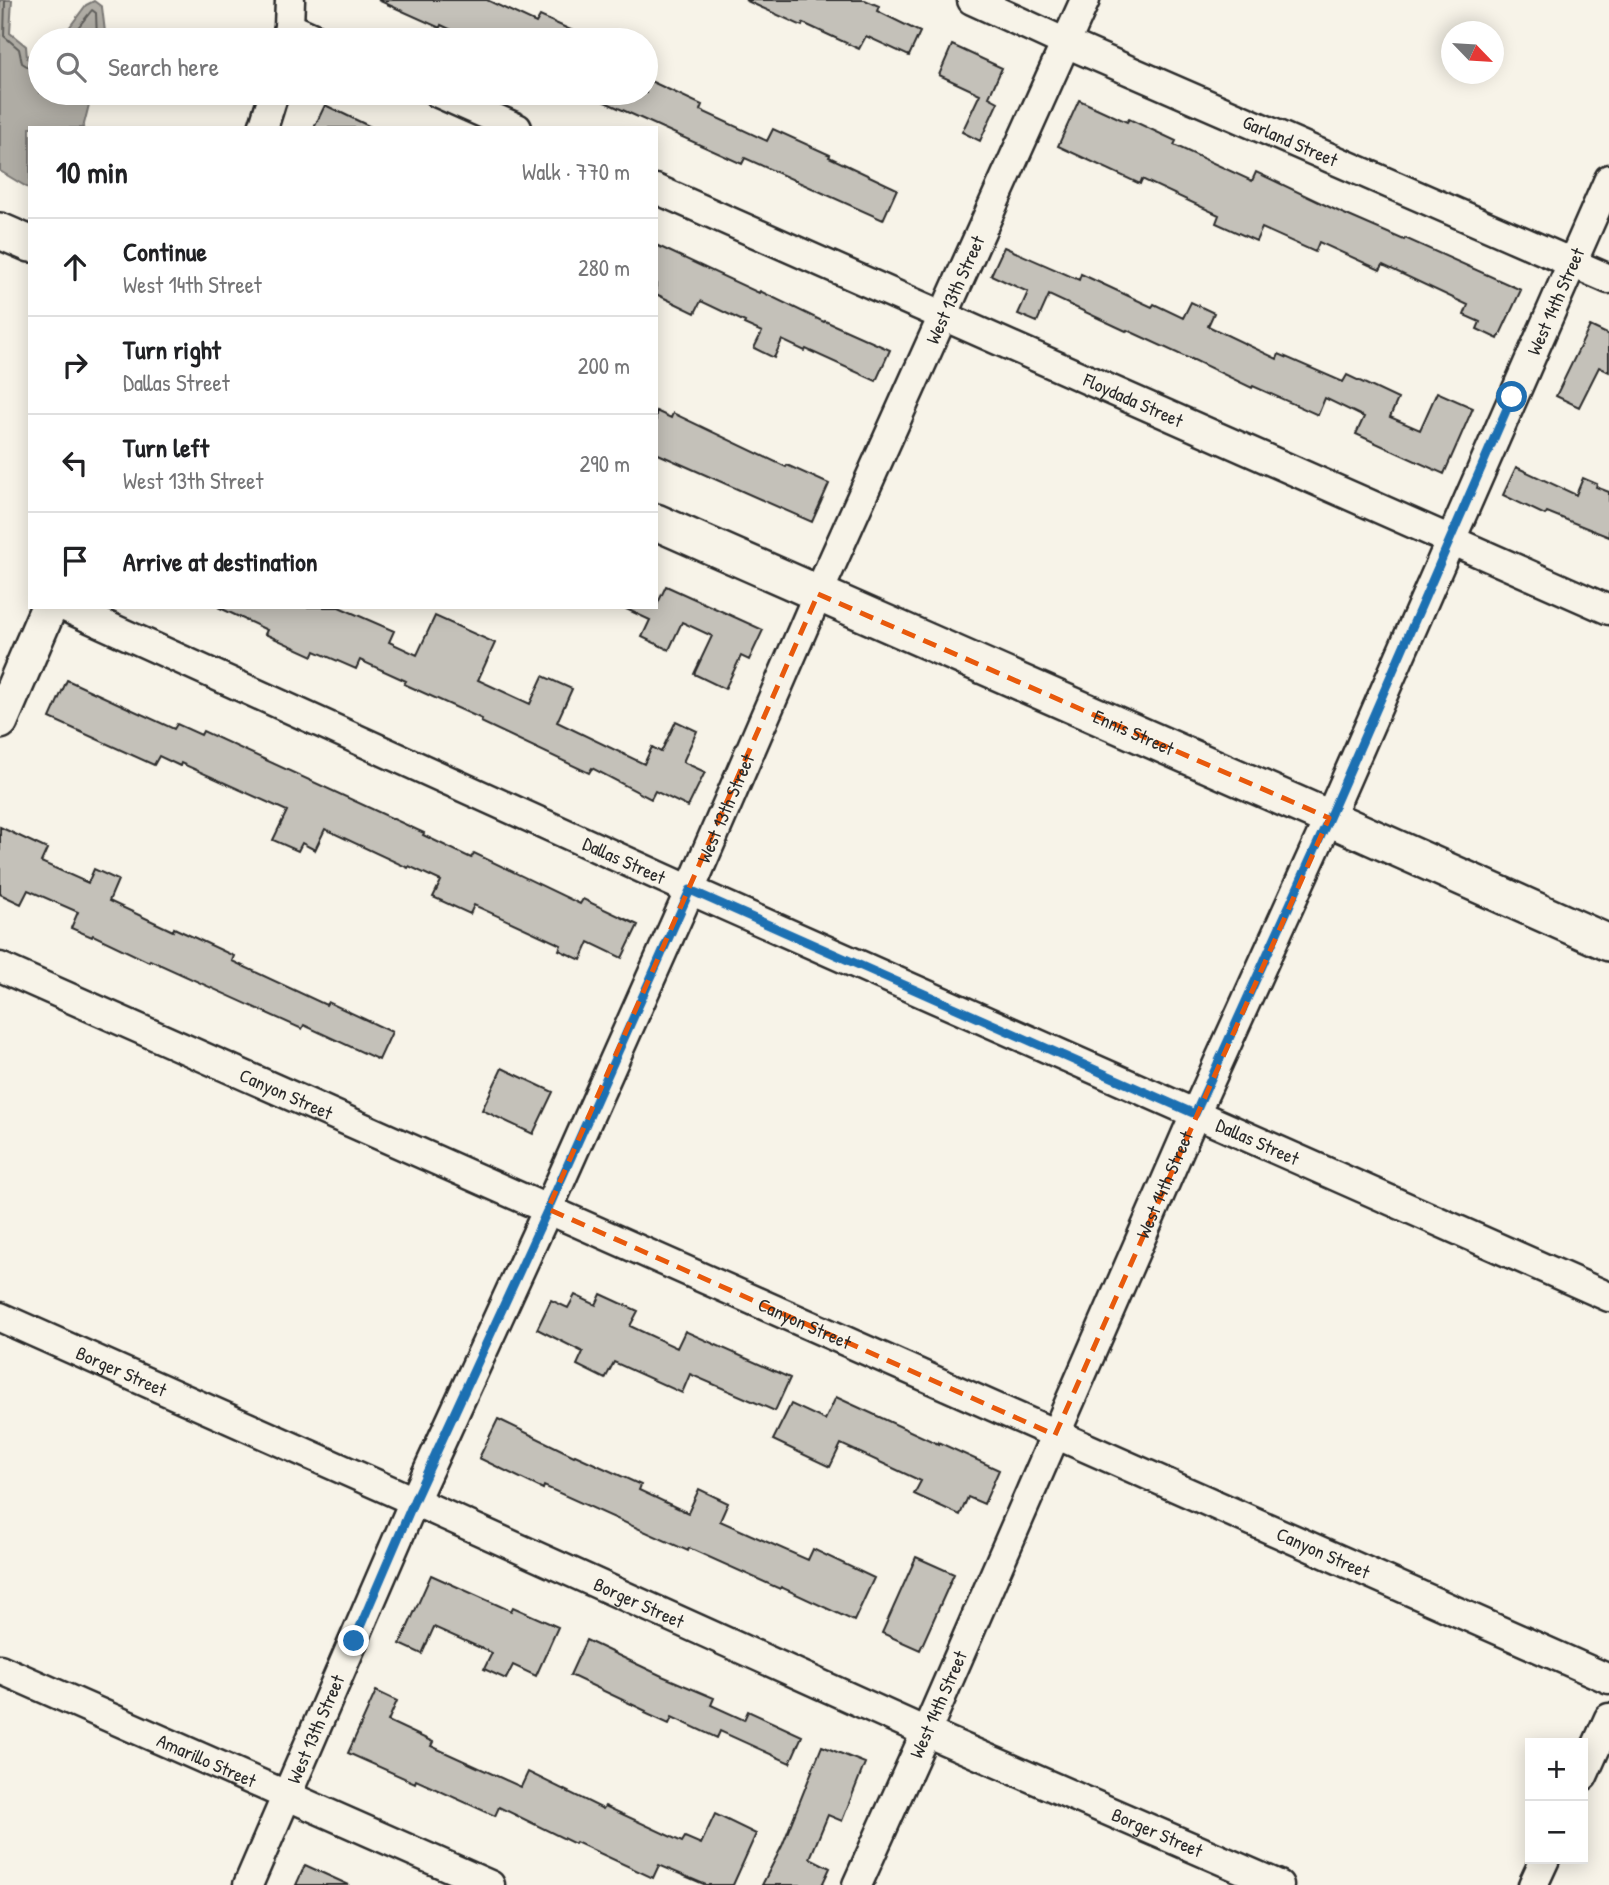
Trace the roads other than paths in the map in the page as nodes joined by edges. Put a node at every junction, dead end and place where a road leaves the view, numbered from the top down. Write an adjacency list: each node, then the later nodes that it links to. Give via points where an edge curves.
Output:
1 (972, 0): 3 (street, Garland Street)
2 (1085, 0): 3 (street, West 13th Street)
3 (1066, 43): 12 (street, Garland Street); 14 (street, West 13th Street)
4 (270, 105): 6 (street)
5 (465, 105): 7 (street)
6 (263, 126)
7 (512, 126)
8 (1609, 179): 12 (street, West 14th Street)
9 (658, 190): 14 (street, Floydada Street)
10 (0, 231): 11 (main road)
11 (28, 243)
12 (1571, 262): 13 (street, Garland Street); 16 (street, West 14th Street)
13 (1609, 279)
14 (943, 315): 16 (street, Floydada Street); 17 (street, West 13th Street)
15 (658, 523): 17 (main road, Ennis Street)
16 (1450, 541): 20 (street, Floydada Street); 22 (street, West 14th Street)
17 (818, 594): 22 (main road, Ennis Street); 23 (street, West 13th Street)
18 (48, 609): 21 (main road)
19 (69, 609): 23 (street, Dallas Street)
20 (1609, 610)
21 (0, 721)
22 (1329, 818): 24 (main road, Ennis Street); 26 (street, West 14th Street)
23 (690, 890): 26 (street, Dallas Street); 27 (street, West 13th Street)
24 (1609, 943)
25 (0, 967): 27 (street, Canyon Street)
26 (1195, 1114): 28 (street, Dallas Street); 30 (street, West 14th Street)
27 (548, 1209): 30 (street, Canyon Street); 31 (street, West 13th Street)
28 (1609, 1297)
29 (0, 1317): 31 (street, Borger Street)
30 (1055, 1435): 33 (street, Canyon Street); 35 (street, West 14th Street)
31 (414, 1501): 35 (street, Borger Street); 37 (street, West 13th Street)
32 (0, 1669): 37 (street, Amarillo Street)
33 (1609, 1679)
34 (1609, 1718): 36 (street)
35 (926, 1732): 41 (street, West 14th Street); 42 (street, Borger Street)
36 (1588, 1765)
37 (286, 1795): 39 (street, West 13th Street); 40 (street, Amarillo Street)
38 (1543, 1864): 43 (street)
39 (247, 1885)
40 (490, 1885)
41 (857, 1885)
42 (1279, 1885)
43 (1533, 1885)

